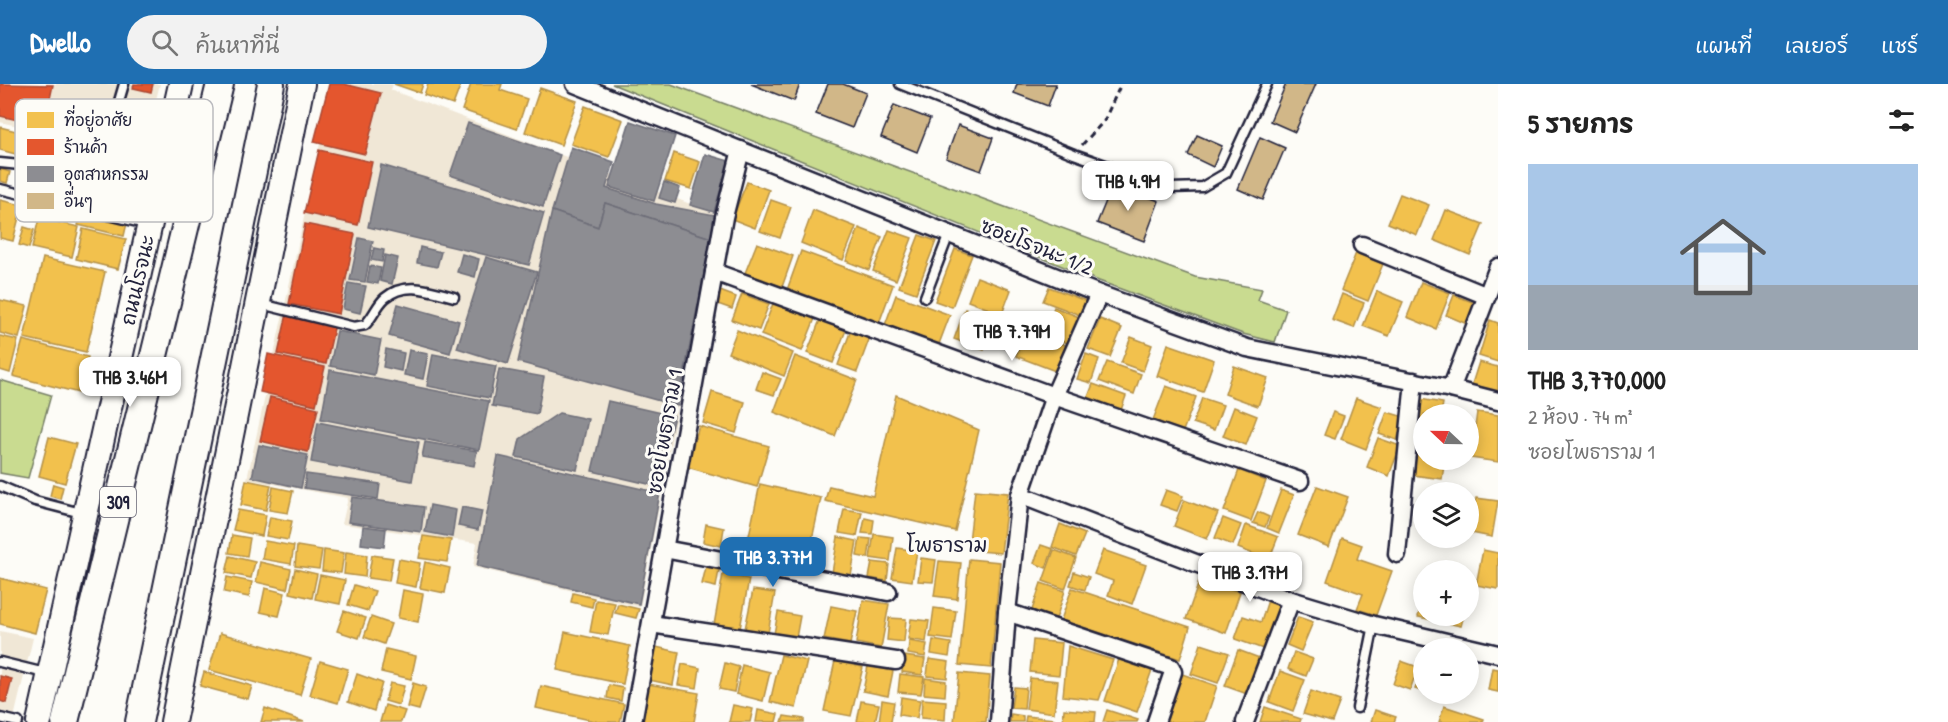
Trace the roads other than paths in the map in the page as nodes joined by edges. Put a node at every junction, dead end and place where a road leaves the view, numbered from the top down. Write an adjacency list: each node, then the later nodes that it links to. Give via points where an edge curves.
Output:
1 (124, 84): 9 (lane)
2 (181, 84): 10 (main road, ถนนโรจนะ)
3 (220, 84): 11 (main road, ถนนโรจนะ / 309)
4 (271, 84): 54 (main road)
5 (302, 84): 29 (main road)
6 (576, 84): 12 (street, ซอยโรจนะ 1/2)
7 (900, 84): 8 (lane, via 1170,188 1202,187 1226,173)
8 (1267, 84)
9 (120, 99)
10 (178, 99)
11 (213, 113)
12 (741, 150): 21 (street, ซอยโรจนะ 1/2); 24 (street, ซอยโพธาราม 1)
13 (0, 163): 14 (lane)
14 (15, 164)
15 (0, 189): 16 (lane)
16 (15, 193)
17 (138, 222): 20 (lane)
18 (151, 222): 20 (main road, ถนนโรจนะ)
19 (187, 222): 53 (main road, ถนนโรจนะ / 309)
20 (150, 225): 37 (main road, ถนนโรจนะ)
21 (949, 234): 25 (street, ซอยโรจนะ 1/2); 28 (lane)
22 (1362, 245): 26 (street)
23 (1498, 267): 26 (street)
24 (714, 272): 32 (street); 38 (street, ซอยโพธาราม 1)
25 (1099, 294): 30 (street, ซอยโรจนะ 1/2, via 1247,348); 32 (street)
26 (1487, 296): 31 (street)
27 (454, 297): 29 (lane, via 412,286 394,291 384,298 365,325 354,327)
28 (925, 297)
29 (258, 303): 55 (main road)
30 (1414, 381): 31 (street, ซอยโรจนะ 1/2); 39 (street)
31 (1451, 389): 33 (street, ซอยโรจนะ 1/2)
32 (1054, 396): 34 (street); 36 (street)
33 (1498, 402)
34 (1300, 481)
35 (0, 486): 37 (lane, via 35,501)
36 (1020, 495): 41 (street); 42 (street)
37 (85, 514): 48 (main road, ถนนโรจนะ)
38 (664, 549): 40 (street); 43 (street, ซอยโพธาราม 1)
39 (1396, 554)
40 (888, 592)
41 (1291, 600): 44 (street); 59 (street)
42 (1007, 612): 57 (street); 58 (street, via 1171,667 1173,672)
43 (651, 624): 46 (street); 56 (street, ซอยโพธาราม 1)
44 (1374, 625): 45 (street); 49 (lane)
45 (1498, 654)
46 (896, 661)
47 (0, 662): 48 (lane)
48 (49, 674): 52 (main road, ถนนโรจนะ)
49 (1357, 708)
50 (0, 718): 51 (lane)
51 (18, 722)
52 (39, 722)
53 (65, 722)
54 (138, 722)
55 (173, 722)
56 (633, 722)
57 (999, 722)
58 (1156, 722)
59 (1245, 722)

